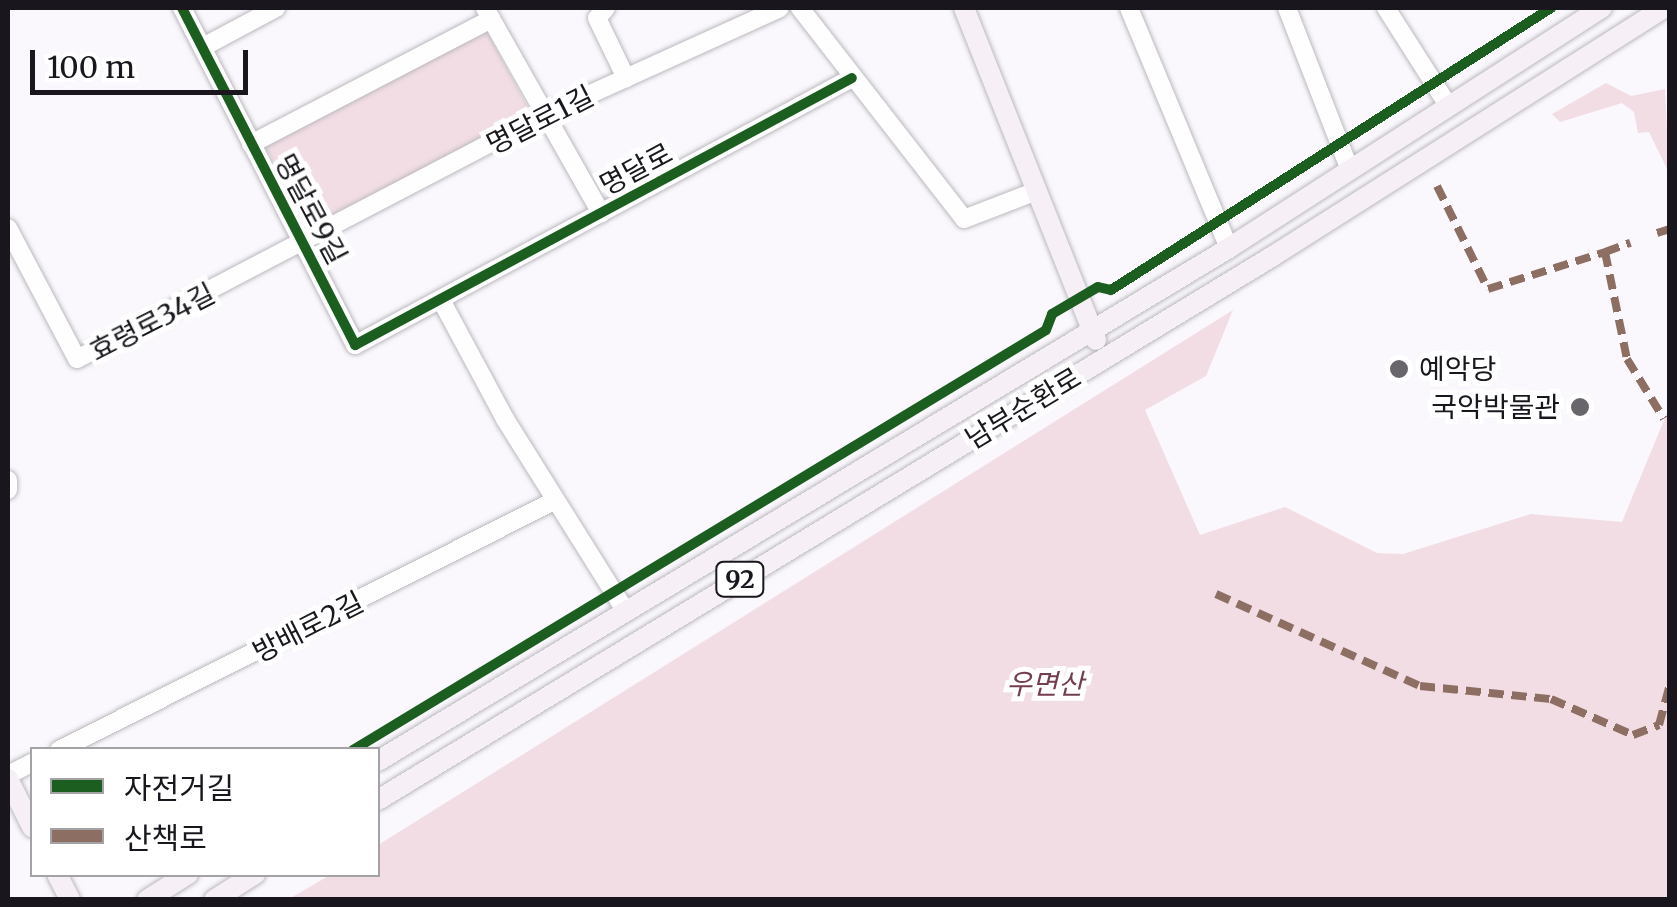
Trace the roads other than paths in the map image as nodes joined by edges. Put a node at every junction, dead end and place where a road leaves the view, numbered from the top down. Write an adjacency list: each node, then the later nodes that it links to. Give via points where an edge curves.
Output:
1 (182, 8): 13 (street, 명달로9길)
2 (276, 8): 13 (street)
3 (606, 8): 14 (street, via 597,18)
4 (780, 8): 14 (street, 명달로1길)
5 (800, 8): 15 (street)
6 (964, 8): 20 (main road)
7 (1128, 8): 24 (street)
8 (1287, 8): 19 (street)
9 (1386, 8): 16 (street)
10 (1602, 8): 16 (main road, 남부순환로 / 92)
11 (1664, 8): 27 (main road, 남부순환로 / 92)
12 (488, 13): 17 (street); 18 (street, 명달로9길)
13 (202, 47): 18 (street, 명달로9길)
14 (626, 78): 17 (street, 명달로1길)
15 (852, 78): 20 (street, via 964,220); 21 (street, 명달로)
16 (1449, 107): 19 (main road, 남부순환로 / 92)
17 (542, 116): 21 (street); 23 (street, 명달로1길)
18 (251, 144): 23 (street, 명달로9길)
19 (1349, 168): 24 (main road, 남부순환로 / 92)
20 (1034, 192): 26 (main road)
21 (601, 214): 25 (street, 명달로)
22 (8, 228): 23 (street, 효령로34길, via 77,359)
23 (305, 244): 25 (street, 명달로9길, via 355,345)
24 (1229, 248): 26 (main road, 남부순환로 / 92)
25 (441, 300): 30 (street)
26 (1092, 331): 27 (main road); 31 (main road, 남부순환로 / 92)
27 (1103, 360): 36 (main road, 남부순환로 / 92)
28 (8, 480): 29 (street)
29 (8, 490)
30 (554, 500): 31 (street); 32 (street, 방배로2길)
31 (626, 612): 33 (main road, 남부순환로 / 92)
32 (66, 747)
33 (380, 760)
34 (30, 763): 35 (street)
35 (8, 777): 37 (main road)
36 (380, 799)
37 (30, 823)
38 (58, 877): 41 (main road)
39 (183, 877): 42 (main road)
40 (250, 877): 43 (main road)
41 (70, 900)
42 (147, 900)
43 (214, 900)

